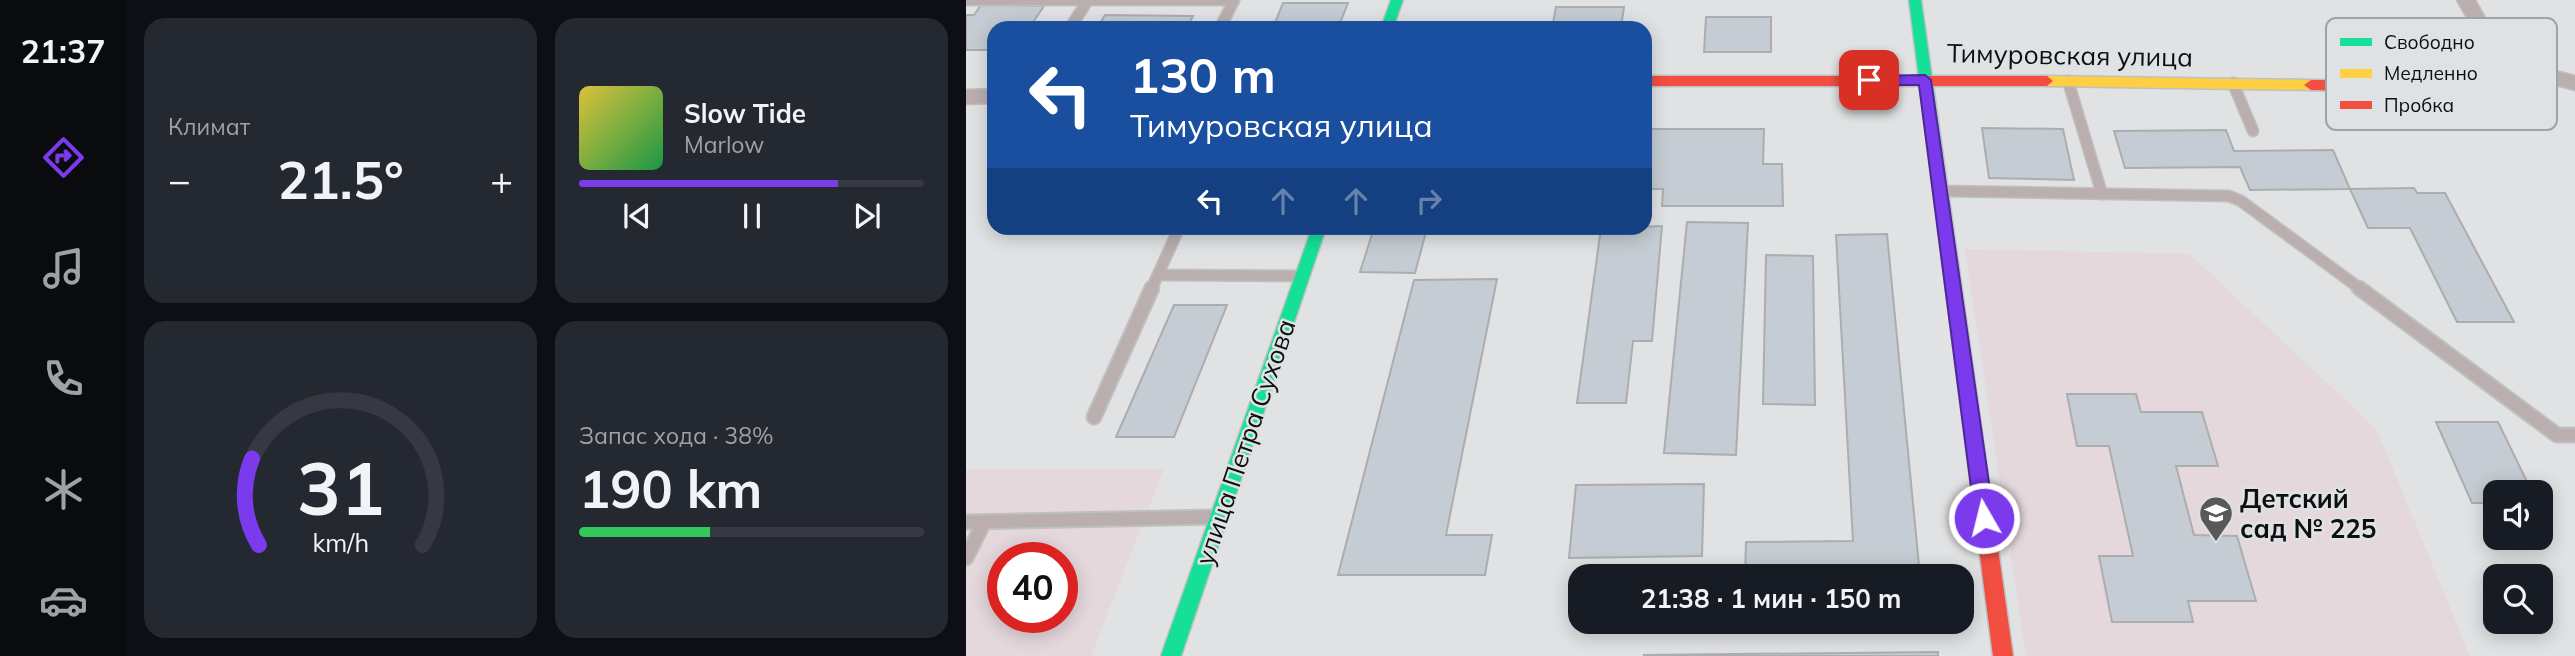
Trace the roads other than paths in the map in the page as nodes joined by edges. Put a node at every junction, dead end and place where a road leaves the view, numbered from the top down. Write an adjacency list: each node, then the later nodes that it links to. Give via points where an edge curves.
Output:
1 (966, 0): 2 (lane)
2 (1088, 0): 3 (lane); 8 (lane)
3 (1234, 0): 9 (lane)
4 (1397, 0): 10 (street)
5 (1915, 0): 12 (street)
6 (2466, 0): 7 (street)
7 (2476, 18)
8 (1074, 21)
9 (1224, 21)
10 (1390, 21)
11 (2557, 78): 16 (street)
12 (1925, 80): 13 (street, Тимуровская улица); 14 (street, Тимуровская улица); 21 (street)
13 (1652, 81)
14 (2068, 81): 15 (street, Тимуровская улица); 22 (lane)
15 (2234, 83): 17 (street, Тимуровская улица); 20 (lane)
16 (2575, 83)
17 (2326, 84)
18 (987, 96): 19 (street)
19 (966, 97)
20 (2253, 131)
21 (1940, 191): 22 (lane); 34 (street)
22 (2102, 194): 28 (lane, via 2217,195 2241,201 2557,435)
23 (1176, 235): 25 (lane)
24 (1317, 235): 26 (street, улица Петра Сухова)
25 (1158, 275): 26 (lane); 27 (lane)
26 (1302, 276): 29 (street, улица Петра Сухова)
27 (1094, 417)
28 (2575, 435)
29 (1219, 517): 31 (lane); 33 (street, улица Петра Сухова)
30 (966, 522): 31 (lane)
31 (984, 522): 32 (lane)
32 (966, 558)
33 (1171, 656)
34 (2003, 656)

